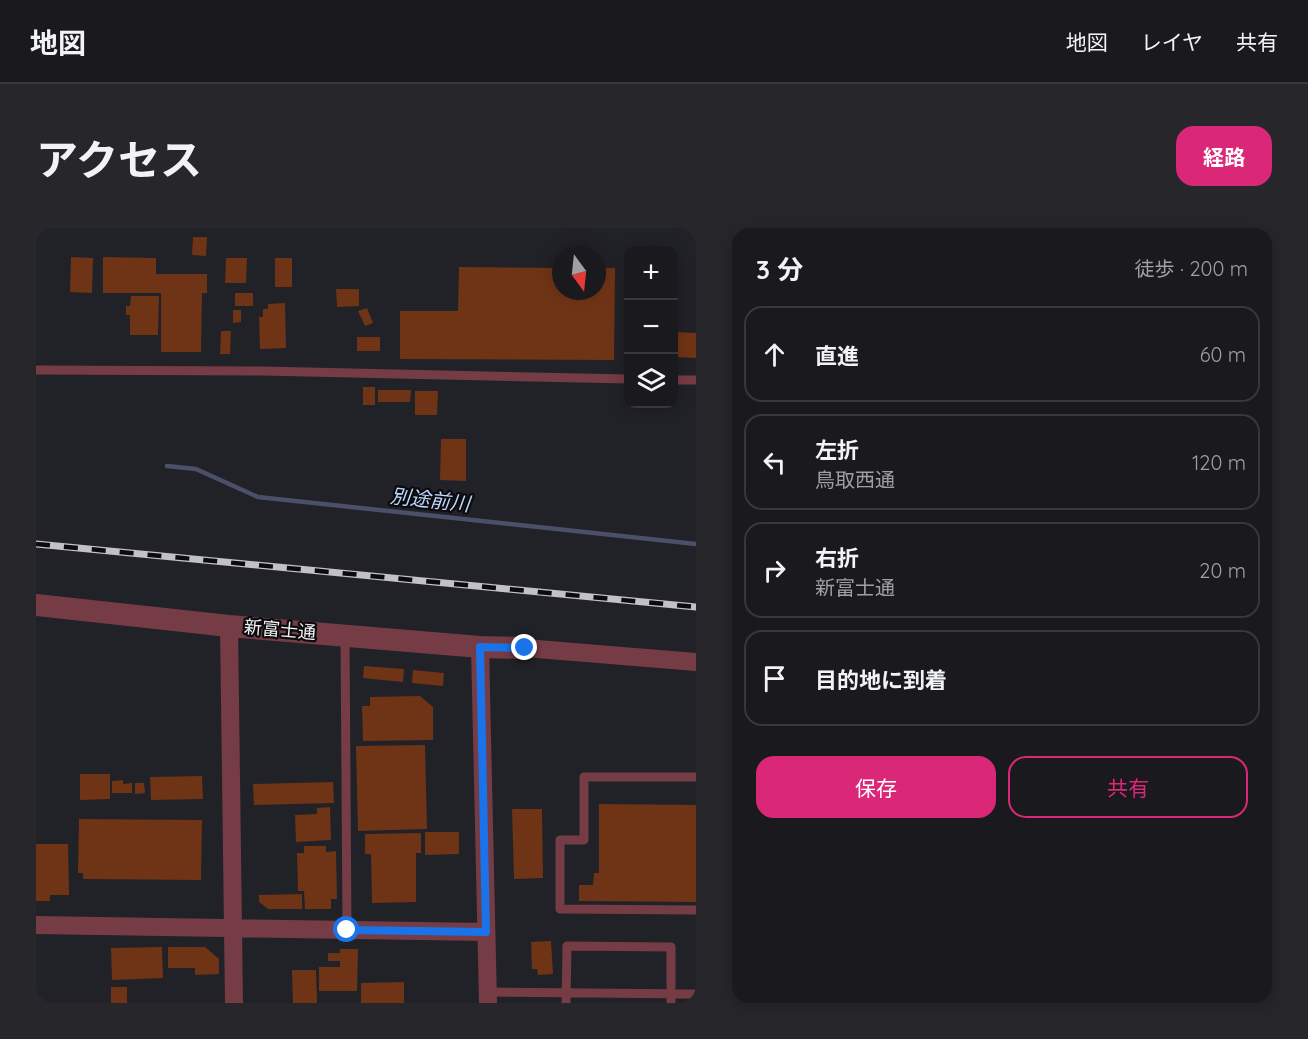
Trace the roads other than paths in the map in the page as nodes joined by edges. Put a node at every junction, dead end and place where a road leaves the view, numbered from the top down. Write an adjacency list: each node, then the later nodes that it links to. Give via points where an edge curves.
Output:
1 (36, 370): 2 (lane)
2 (624, 379)
3 (678, 380): 4 (lane)
4 (696, 380)
5 (36, 605): 6 (street, 新富士通)
6 (229, 626): 7 (street, 新富士通); 14 (street)
7 (345, 635): 8 (street, 新富士通); 15 (lane)
8 (480, 647): 9 (street, 新富士通); 16 (street)
9 (525, 648): 10 (street)
10 (696, 662)
11 (696, 777): 12 (lane, via 584,777 584,840 560,840 560,909)
12 (696, 910)
13 (36, 926): 14 (street)
14 (233, 928): 15 (street); 21 (street)
15 (347, 930): 16 (street)
16 (486, 932): 19 (street)
17 (566, 993): 19 (lane); 20 (lane); 20 (lane, via 567,946 671,947); 22 (lane)
18 (696, 994): 20 (lane)
19 (488, 997)
20 (671, 998)
21 (234, 1003)
22 (566, 1003)

